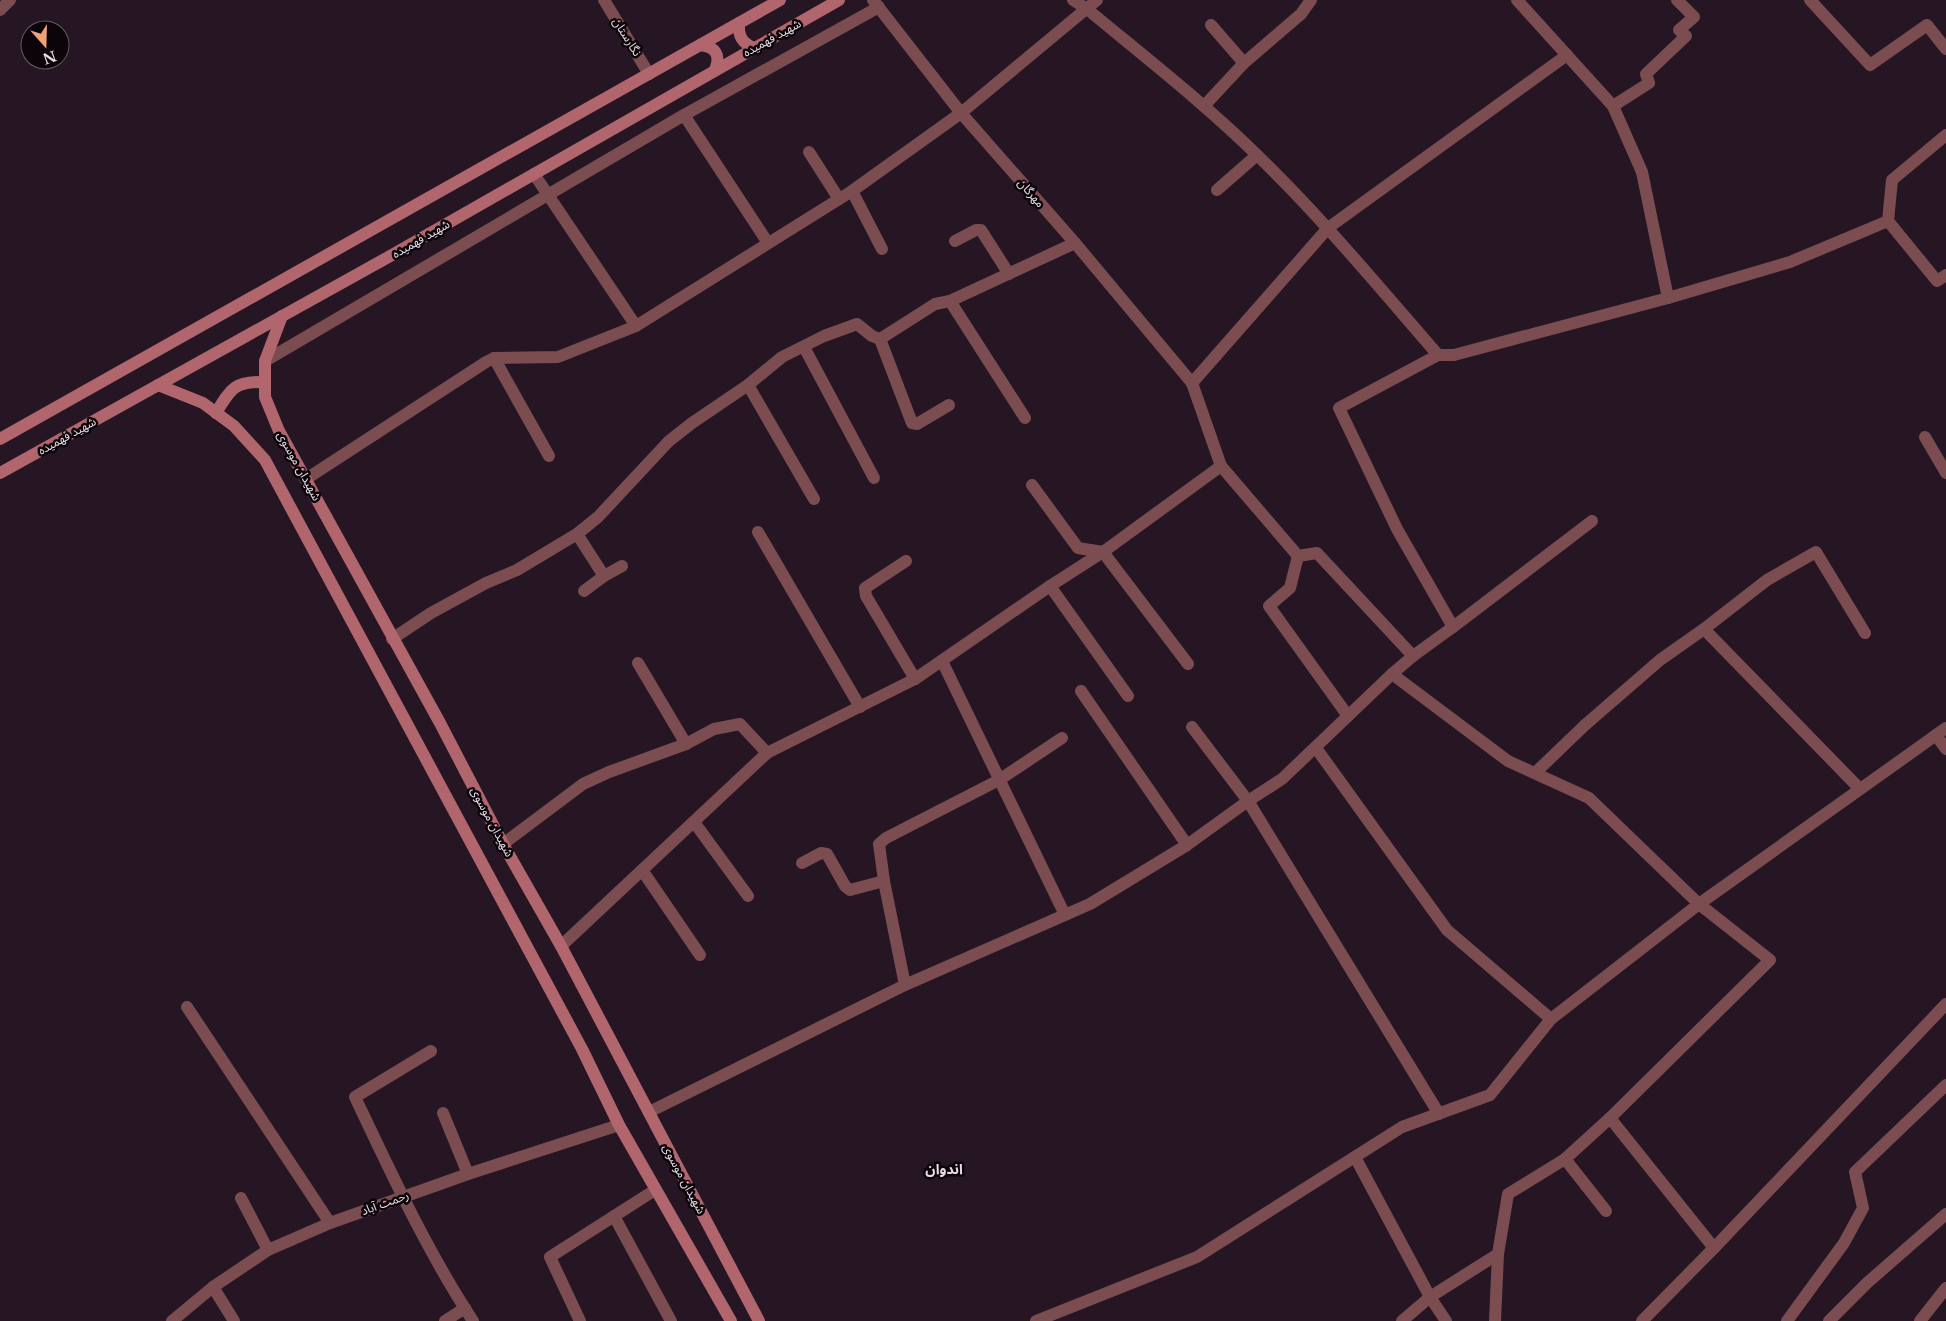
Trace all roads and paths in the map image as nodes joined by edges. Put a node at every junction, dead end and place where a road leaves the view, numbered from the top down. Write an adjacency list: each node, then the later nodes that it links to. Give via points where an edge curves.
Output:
1 (10, 0): 13 (street)
2 (604, 0): 22 (street, نگارستان)
3 (780, 0): 14 (street)
4 (839, 0): 17 (street, شهید فهمیده)
5 (1073, 0): 12 (street)
6 (1097, 0): 12 (street)
7 (1311, 0): 20 (street, via 1302,14)
8 (1517, 0): 19 (street)
9 (1677, 0): 24 (street, via 1694,17 1679,30 1686,36 1646,74 1649,83)
10 (1810, 0): 18 (street, via 1870,65 1927,25)
11 (876, 4): 25 (street, مهرگان); 26 (street)
12 (1087, 9): 23 (street); 25 (street)
13 (0, 10)
14 (739, 23): 16 (street); 17 (street, via 741,39)
15 (1211, 25): 20 (street)
16 (700, 45): 21 (street, via 709,46 716,52); 22 (street)
17 (754, 48): 21 (street, شهید فهمیده)
18 (1946, 49)
19 (1568, 55): 24 (street); 36 (street)
20 (1244, 63): 23 (street)
21 (716, 70): 30 (street, شهید فهمیده)
22 (649, 74): 60 (street)
23 (1204, 106): 29 (street)
24 (1613, 106): 43 (street, via 1642,172)
25 (961, 113): 32 (street); 39 (street, مهرگان)
26 (684, 115): 33 (street); 38 (street)
27 (1946, 135): 35 (street, via 1892,180)
28 (809, 152): 34 (street)
29 (1257, 155): 31 (street); 36 (street)
30 (534, 174): 33 (street); 45 (street, شهید فهمیده)
31 (1217, 190)
32 (852, 191): 34 (street); 40 (street)
33 (547, 194): 46 (street); 51 (street)
34 (838, 199): 38 (street)
35 (1888, 221): 42 (street, via 1937,281); 43 (street, via 1790,262)
36 (1328, 228): 49 (street); 53 (street)
37 (955, 241): 41 (street, via 981,230)
38 (768, 243): 46 (street)
39 (1075, 243): 41 (street); 53 (street, مهرگان)
40 (882, 249)
41 (1009, 274): 44 (street)
42 (1946, 275)
43 (1668, 298): 49 (street, via 1454,355)
44 (950, 301): 47 (street, via 935,304); 58 (street)
45 (282, 316): 51 (street, شهیدان موسوی); 54 (street, شهید فهمیده)
46 (636, 326): 50 (street, via 558,357)
47 (880, 339): 48 (street, via 857,324); 56 (street, via 912,423 917,424)
48 (804, 347): 55 (street, via 782,357); 65 (street)
49 (1438, 355): 79 (street, via 1339,408 1397,529)
50 (494, 358): 61 (street); 66 (street)
51 (265, 362): 52 (street, شهیدان موسوی)
52 (265, 382): 57 (street, via 246,381 228,392); 66 (street, شهیدان موسوی, via 265,398)
53 (1192, 383): 62 (street)
54 (158, 385): 57 (street, via 203,403); 63 (street, شهید فهمیده)
55 (748, 385): 68 (street); 71 (street, via 669,441)
56 (949, 405)
57 (216, 413): 125 (street, via 234,426 265,460 582,1049)
58 (1025, 418)
59 (1925, 437): 64 (street)
60 (0, 439)
61 (549, 456)
62 (1221, 466): 72 (street); 73 (street)
63 (0, 473)
64 (1946, 474)
65 (874, 478)
66 (306, 479): 82 (street, شهیدان موسوی)
67 (1032, 485): 72 (street, via 1078,548)
68 (814, 500)
69 (1592, 521): 79 (street)
70 (758, 532): 91 (street)
71 (578, 534): 76 (street); 82 (street, via 517,570 431,613)
72 (1102, 552): 77 (street); 86 (street)
73 (1298, 556): 83 (street, via 1317,553); 92 (street, via 1290,588 1269,606)
74 (906, 561): 88 (street, via 865,588 866,596)
75 (622, 566): 76 (street)
76 (604, 576): 78 (street)
77 (1050, 586): 84 (street); 90 (street)
78 (584, 591)
79 (1453, 627): 83 (street)
80 (1704, 629): 81 (street, via 1767,580 1816,552); 100 (street, via 1653,667); 102 (street)
81 (1865, 633)
82 (392, 639): 105 (street, شهیدان موسوی)
83 (1412, 656): 87 (street)
84 (942, 661): 88 (street); 101 (street)
85 (638, 663): 96 (street)
86 (1188, 664)
87 (1392, 674): 92 (street); 100 (street, via 1508,761)
88 (915, 679): 91 (street)
89 (1081, 691): 106 (street)
90 (1128, 696)
91 (860, 707): 99 (street)
92 (1348, 716): 97 (street)
93 (1192, 727): 103 (street)
94 (1941, 732): 98 (street); 102 (street)
95 (1062, 738): 101 (street)
96 (686, 744): 99 (street, via 714,730 740,724); 105 (street, via 583,784)
97 (1316, 748): 103 (street, via 1282,780); 118 (street, via 1447,930)
98 (1946, 749)
99 (767, 753): 104 (street)
100 (1535, 773): 111 (street, via 1589,798)
101 (999, 780): 109 (street, via 879,844); 112 (street)
102 (1860, 789): 111 (street)
103 (1248, 801): 106 (street); 123 (street)
104 (694, 822): 108 (street); 110 (street)
105 (503, 844): 113 (street, شهیدان موسوی)
106 (1187, 845): 112 (street, via 1090,904)
107 (802, 863): 109 (street, via 821,853 827,854 850,890)
108 (642, 870): 113 (street); 114 (street)
109 (884, 881): 115 (street)
110 (748, 896)
111 (1699, 904): 118 (street); 124 (street, via 1770,960)
112 (1064, 915): 115 (street)
113 (560, 946): 121 (street, شهیدان موسوی)
114 (700, 955)
115 (905, 984): 121 (street)
116 (1946, 1004): 136 (street)
117 (187, 1007): 135 (street)
118 (1551, 1019): 123 (street, via 1490,1095)
119 (430, 1051): 130 (street, via 355,1097)
120 (1946, 1085): 143 (street, via 1855,1172 1864,1208 1844,1243)
121 (649, 1112): 151 (street, شهیدان موسوی)
122 (443, 1113): 128 (street)
123 (1439, 1114): 126 (street, via 1402,1127)
124 (1610, 1118): 127 (street); 136 (street)
125 (618, 1125): 128 (street, رحمت آباد); 129 (street)
126 (1355, 1157): 141 (street); 152 (street, via 1197,1257)
127 (1565, 1159): 132 (street); 138 (street, via 1508,1194)
128 (468, 1174): 130 (street, رحمت آباد)
129 (655, 1190): 134 (street); 150 (street)
130 (403, 1197): 135 (street, رحمت آباد); 142 (street)
131 (241, 1198): 137 (street)
132 (1606, 1212)
133 (1946, 1214): 157 (street)
134 (614, 1216): 148 (street, via 550,1257); 149 (street)
135 (330, 1223): 137 (street, رحمت آباد)
136 (1714, 1248): 156 (street)
137 (268, 1250): 139 (street, رحمت آباد)
138 (1498, 1254): 141 (street); 155 (street)
139 (212, 1288): 144 (street, رحمت آباد); 145 (street)
140 (1946, 1288): 158 (street)
141 (1430, 1297): 153 (street); 154 (street)
142 (465, 1308): 146 (street); 147 (street)
143 (1790, 1319)
144 (172, 1321)
145 (234, 1321)
146 (445, 1321)
147 (474, 1321)
148 (580, 1321)
149 (671, 1321)
150 (731, 1321)
151 (759, 1321)
152 (1036, 1321)
153 (1402, 1321)
154 (1446, 1321)
155 (1495, 1321)
156 (1642, 1321)
157 (1829, 1321)
158 (1920, 1321)

